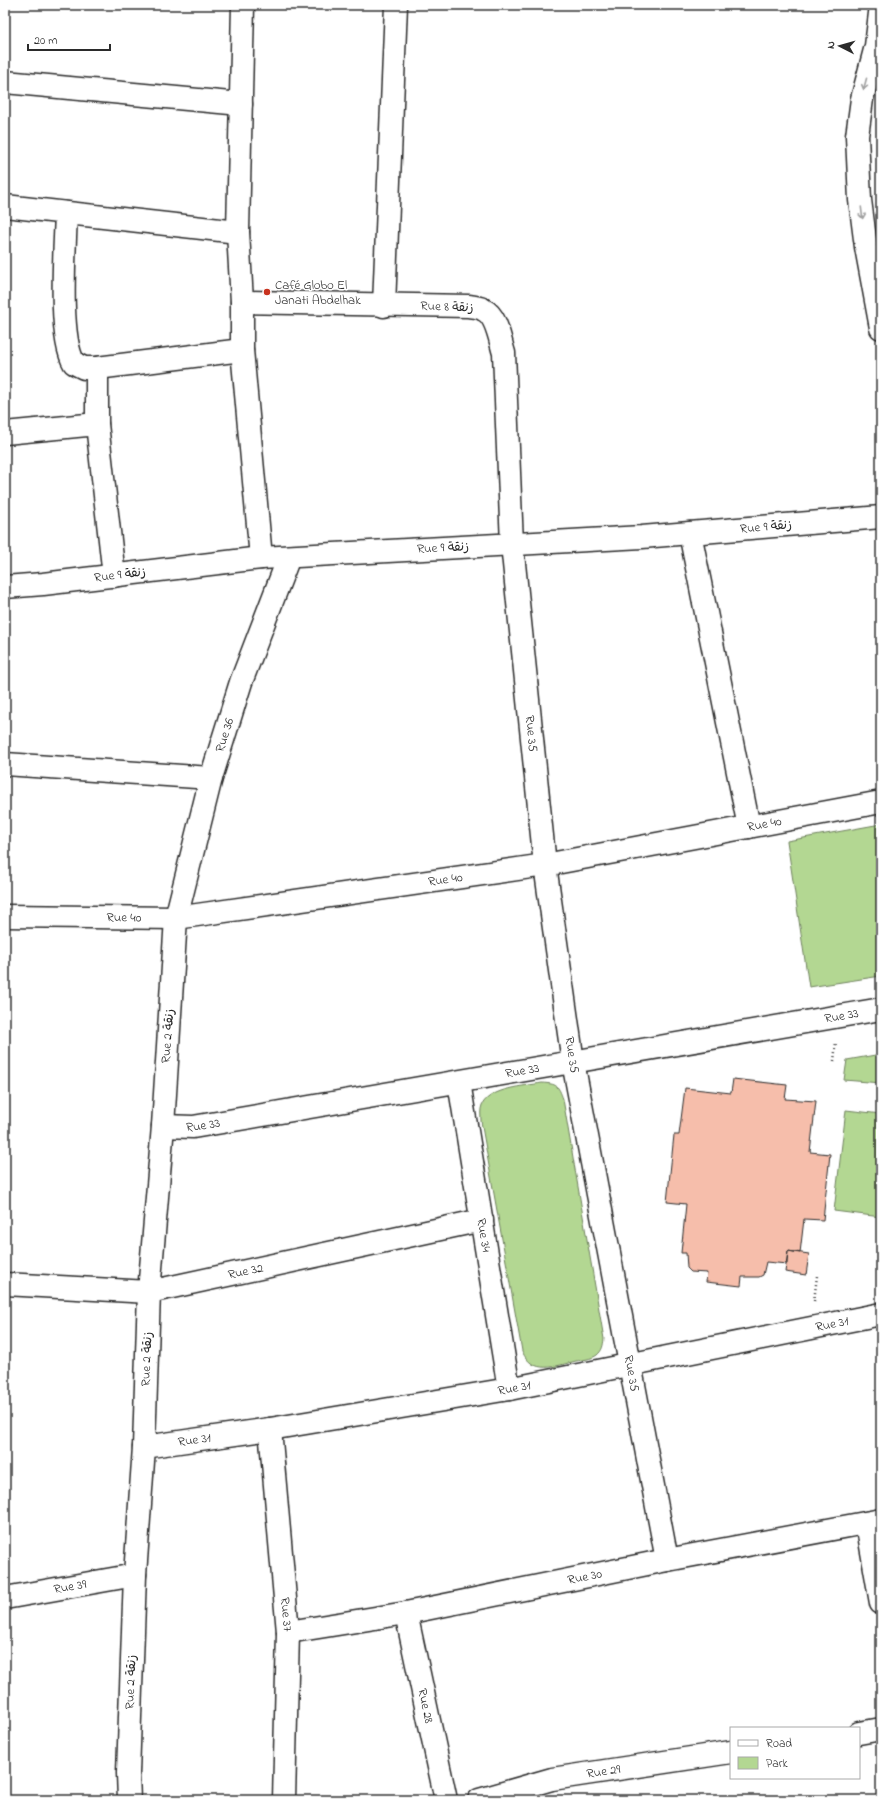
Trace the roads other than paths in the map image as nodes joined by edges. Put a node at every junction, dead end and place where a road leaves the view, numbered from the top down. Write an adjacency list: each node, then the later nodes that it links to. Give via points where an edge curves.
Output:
1 (243, 5): 5 (street)
2 (396, 5): 10 (street)
3 (881, 5): 11 (street, one-way to 11, via 876,46 862,99 857,136 860,200)
4 (5, 82): 5 (street)
5 (241, 104): 8 (street)
6 (5, 206): 7 (street)
7 (66, 214): 8 (street); 13 (street, via 64,311 68,350 78,366)
8 (238, 232): 9 (street)
9 (242, 302): 10 (street, Rue 8 زنقة); 12 (street)
10 (384, 306): 18 (street, Rue 8 زنقة, via 469,306 483,309 493,319 504,353)
11 (881, 328)
12 (242, 350): 13 (street); 20 (street)
13 (97, 368): 14 (street)
14 (97, 424): 15 (street); 21 (street)
15 (5, 433)
16 (881, 517): 17 (street, Rue 9 زنقة)
17 (690, 533): 18 (street, Rue 9 زنقة); 26 (street)
18 (512, 544): 19 (street, Rue 9 زنقة); 27 (street, Rue 35)
19 (289, 557): 20 (street, Rue 9 زنقة); 24 (street, Rue 36, via 241,682)
20 (261, 558): 21 (street, Rue 9 زنقة)
21 (114, 576): 22 (street, Rue 9 زنقة)
22 (5, 586)
23 (5, 764): 24 (street)
24 (211, 778): 29 (street, Rue 36)
25 (881, 802): 26 (street, Rue 40)
26 (749, 827): 27 (street, Rue 40)
27 (545, 865): 29 (street, Rue 40); 31 (street, Rue 35)
28 (5, 916): 29 (street, Rue 40)
29 (176, 918): 33 (street, Rue 2 زنقة)
30 (881, 1009): 31 (street, Rue 33)
31 (573, 1062): 32 (street, Rue 33); 38 (street, Rue 35)
32 (459, 1082): 33 (street, Rue 33, via 193,1127); 34 (street, Rue 34)
33 (163, 1126): 36 (street, Rue 2 زنقة)
34 (482, 1220): 36 (street, Rue 32); 39 (street, Rue 34)
35 (5, 1284): 36 (street, Rue 32)
36 (150, 1292): 41 (street, Rue 2 زنقة)
37 (881, 1314): 38 (street, Rue 31)
38 (630, 1364): 39 (street, Rue 31); 43 (street, Rue 35)
39 (509, 1389): 40 (street, Rue 31)
40 (270, 1430): 41 (street, Rue 31); 48 (street, Rue 37)
41 (144, 1447): 44 (street, Rue 2 زنقة)
42 (874, 1522): 43 (street, Rue 30); 46 (street)
43 (667, 1560): 47 (street, Rue 30)
44 (135, 1575): 45 (street, Rue 39); 52 (street, Rue 2 زنقة)
45 (5, 1598)
46 (881, 1603)
47 (406, 1612): 48 (street, Rue 30); 54 (street, Rue 28)
48 (288, 1632): 53 (street, Rue 37)
49 (881, 1729): 50 (street)
50 (860, 1733)
51 (730, 1752): 55 (street, Rue 29, via 552,1779)
52 (129, 1800)
53 (284, 1800)
54 (446, 1800)
55 (479, 1800)

